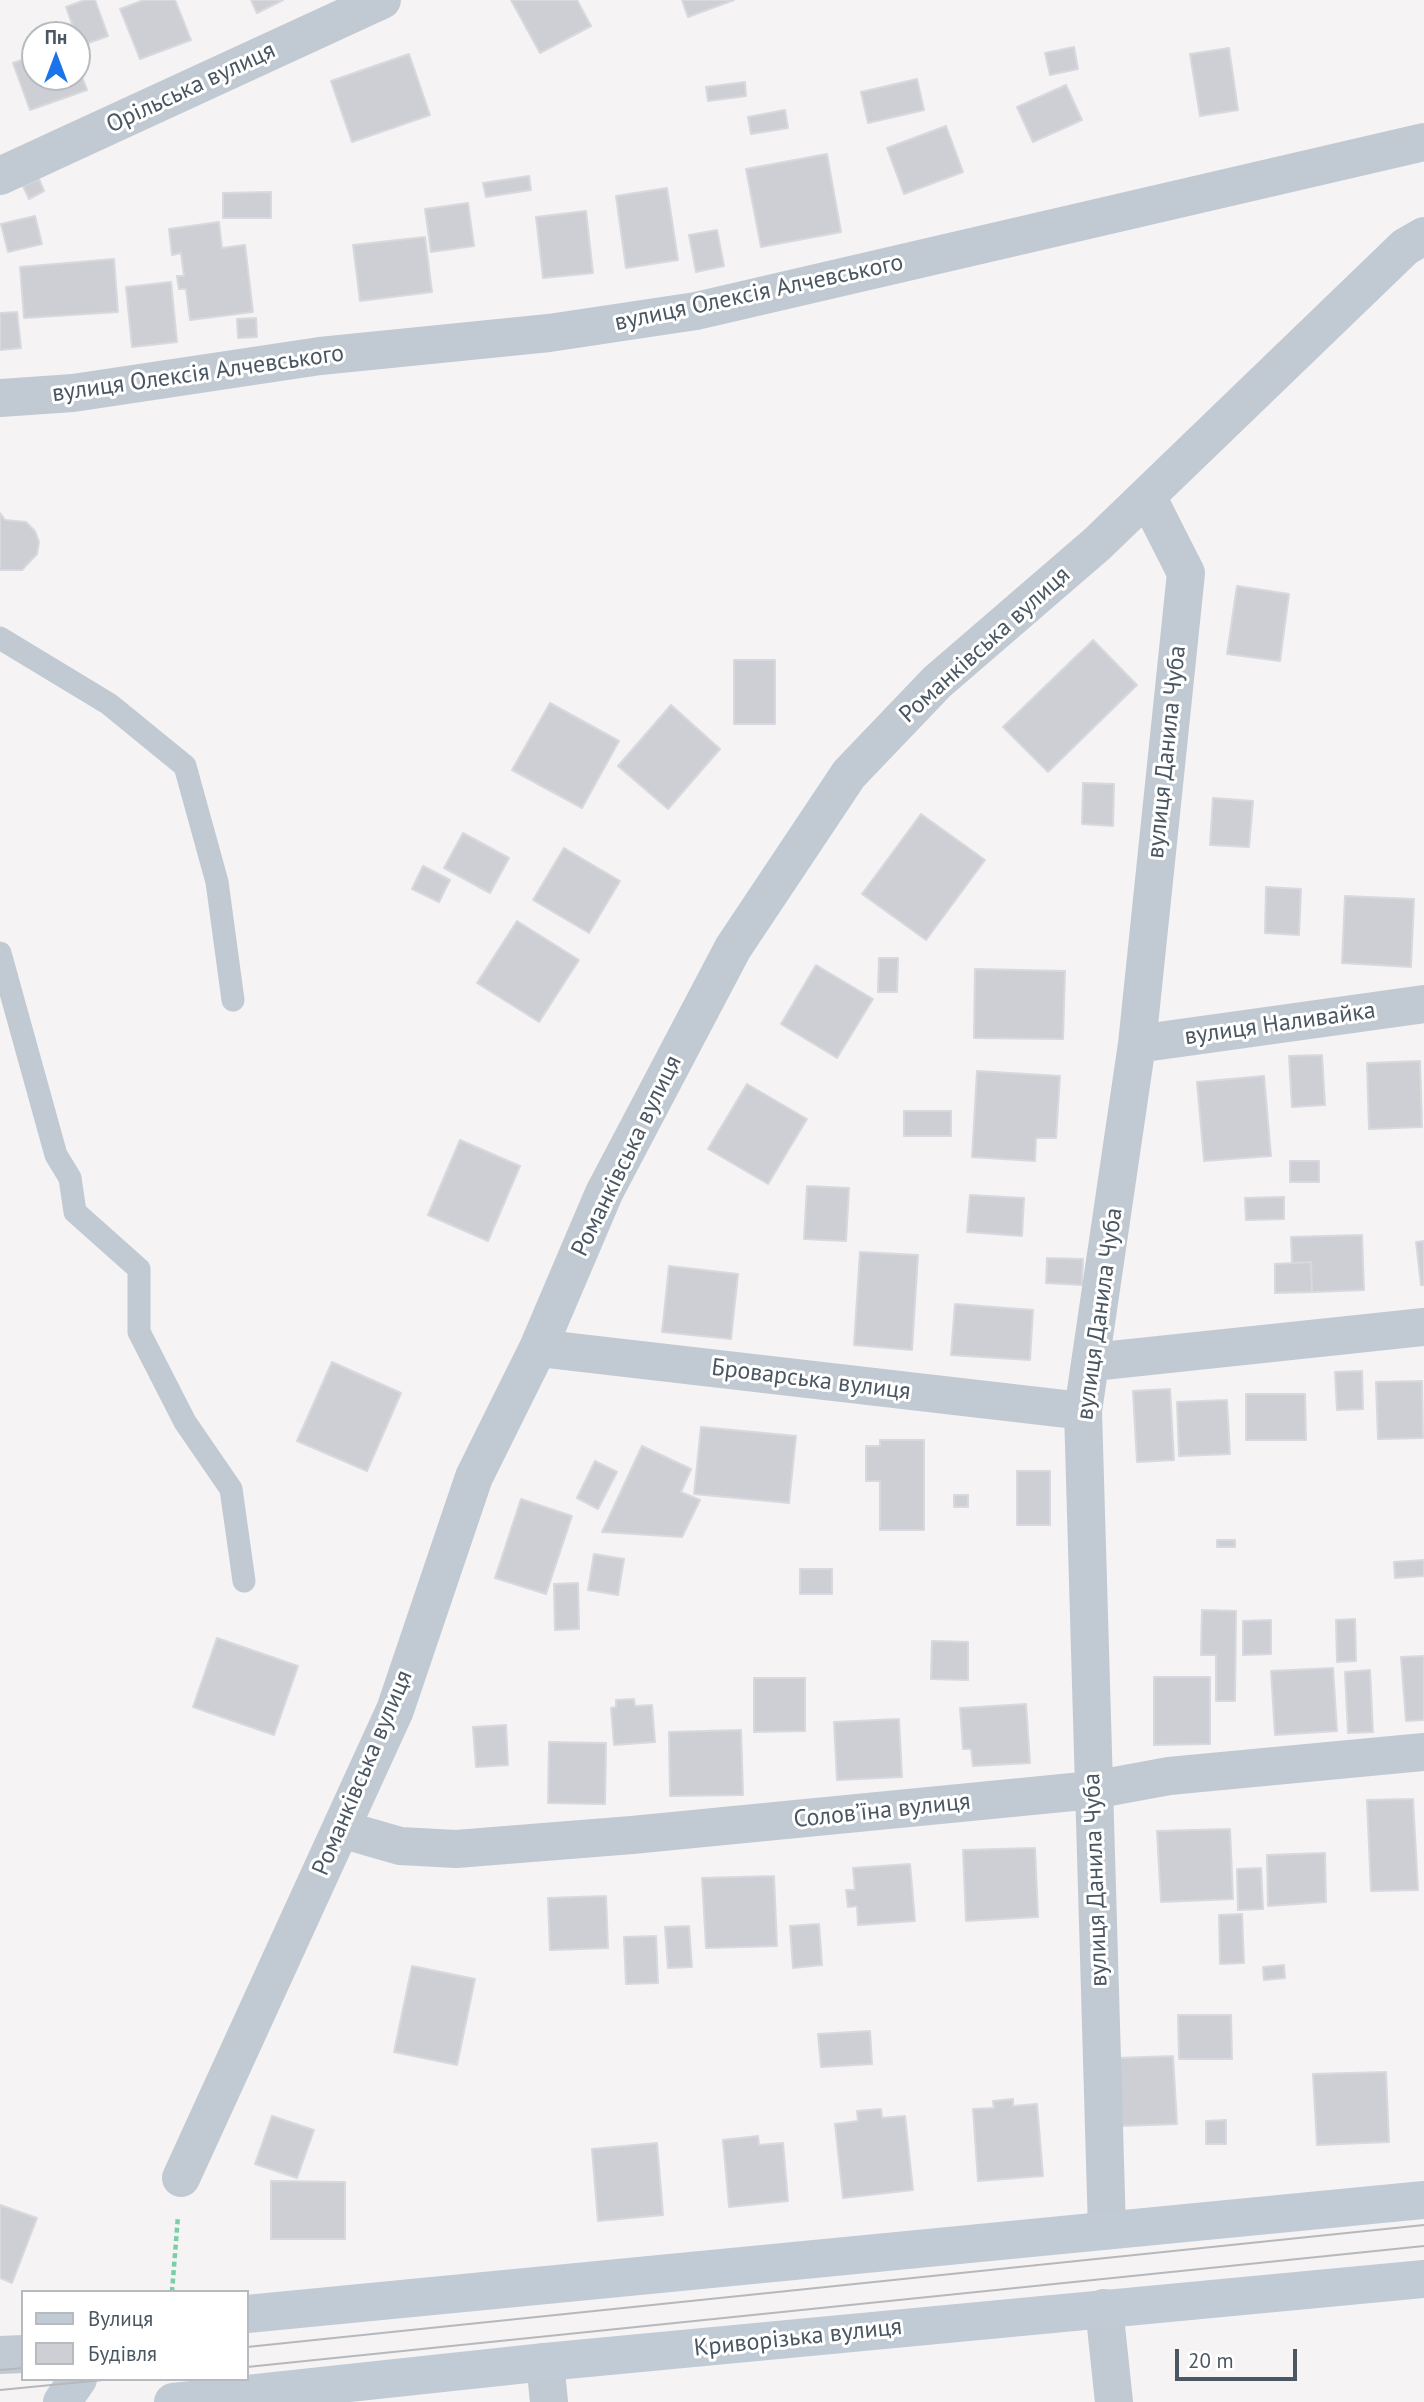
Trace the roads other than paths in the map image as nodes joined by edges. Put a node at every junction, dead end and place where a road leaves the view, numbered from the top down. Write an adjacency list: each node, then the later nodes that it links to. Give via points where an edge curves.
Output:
1 (382, 0): 3 (street, Орільська вулиця)
2 (1424, 142): 5 (street, вулиця Олексія Алчевського, via 696,311 549,333 320,356 73,393)
3 (0, 176)
4 (1424, 236): 6 (street, Романківська вулиця, via 1405,247)
5 (0, 398)
6 (1147, 496): 11 (street, вулиця Данила Чуба, via 1186,573); 13 (street, Романківська вулиця, via 937,682 849,774 733,948 604,1193)
7 (0, 638): 9 (lane, via 109,704 185,766 216,882)
8 (0, 954): 16 (lane, via 56,1155 71,1178 75,1212 139,1269 139,1332 185,1422 231,1489)
9 (233, 1000)
10 (1424, 1004): 11 (street, вулиця Наливайка)
11 (1137, 1044): 14 (street, вулиця Данила Чуба)
12 (1424, 1327): 14 (street)
13 (538, 1348): 15 (street, Броварська вулиця); 19 (street, Романківська вулиця, via 474,1477 396,1710)
14 (1093, 1362): 15 (street, вулиця Данила Чуба)
15 (1083, 1411): 18 (street, вулиця Данила Чуба)
16 (244, 1581)
17 (1424, 1752): 18 (street, Соловʼїна вулиця, via 1168,1776)
18 (1093, 1790): 19 (street, Соловʼїна вулиця, via 456,1849 400,1846); 22 (street, вулиця Данила Чуба)
19 (341, 1829): 20 (street, Романківська вулиця)
20 (181, 2178)
21 (1424, 2200): 22 (main road)
22 (1107, 2230): 25 (main road)
23 (1424, 2279): 24 (main road, Криворізька вулиця)
24 (1104, 2308): 28 (main road, Криворізька вулиця); 33 (street)
25 (248, 2314)
26 (21, 2354): 27 (street)
27 (0, 2356)
28 (545, 2362): 31 (main road, Криворізька вулиця); 32 (street)
29 (77, 2381): 30 (main road)
30 (62, 2402)
31 (173, 2402)
32 (549, 2402)
33 (1114, 2402)

